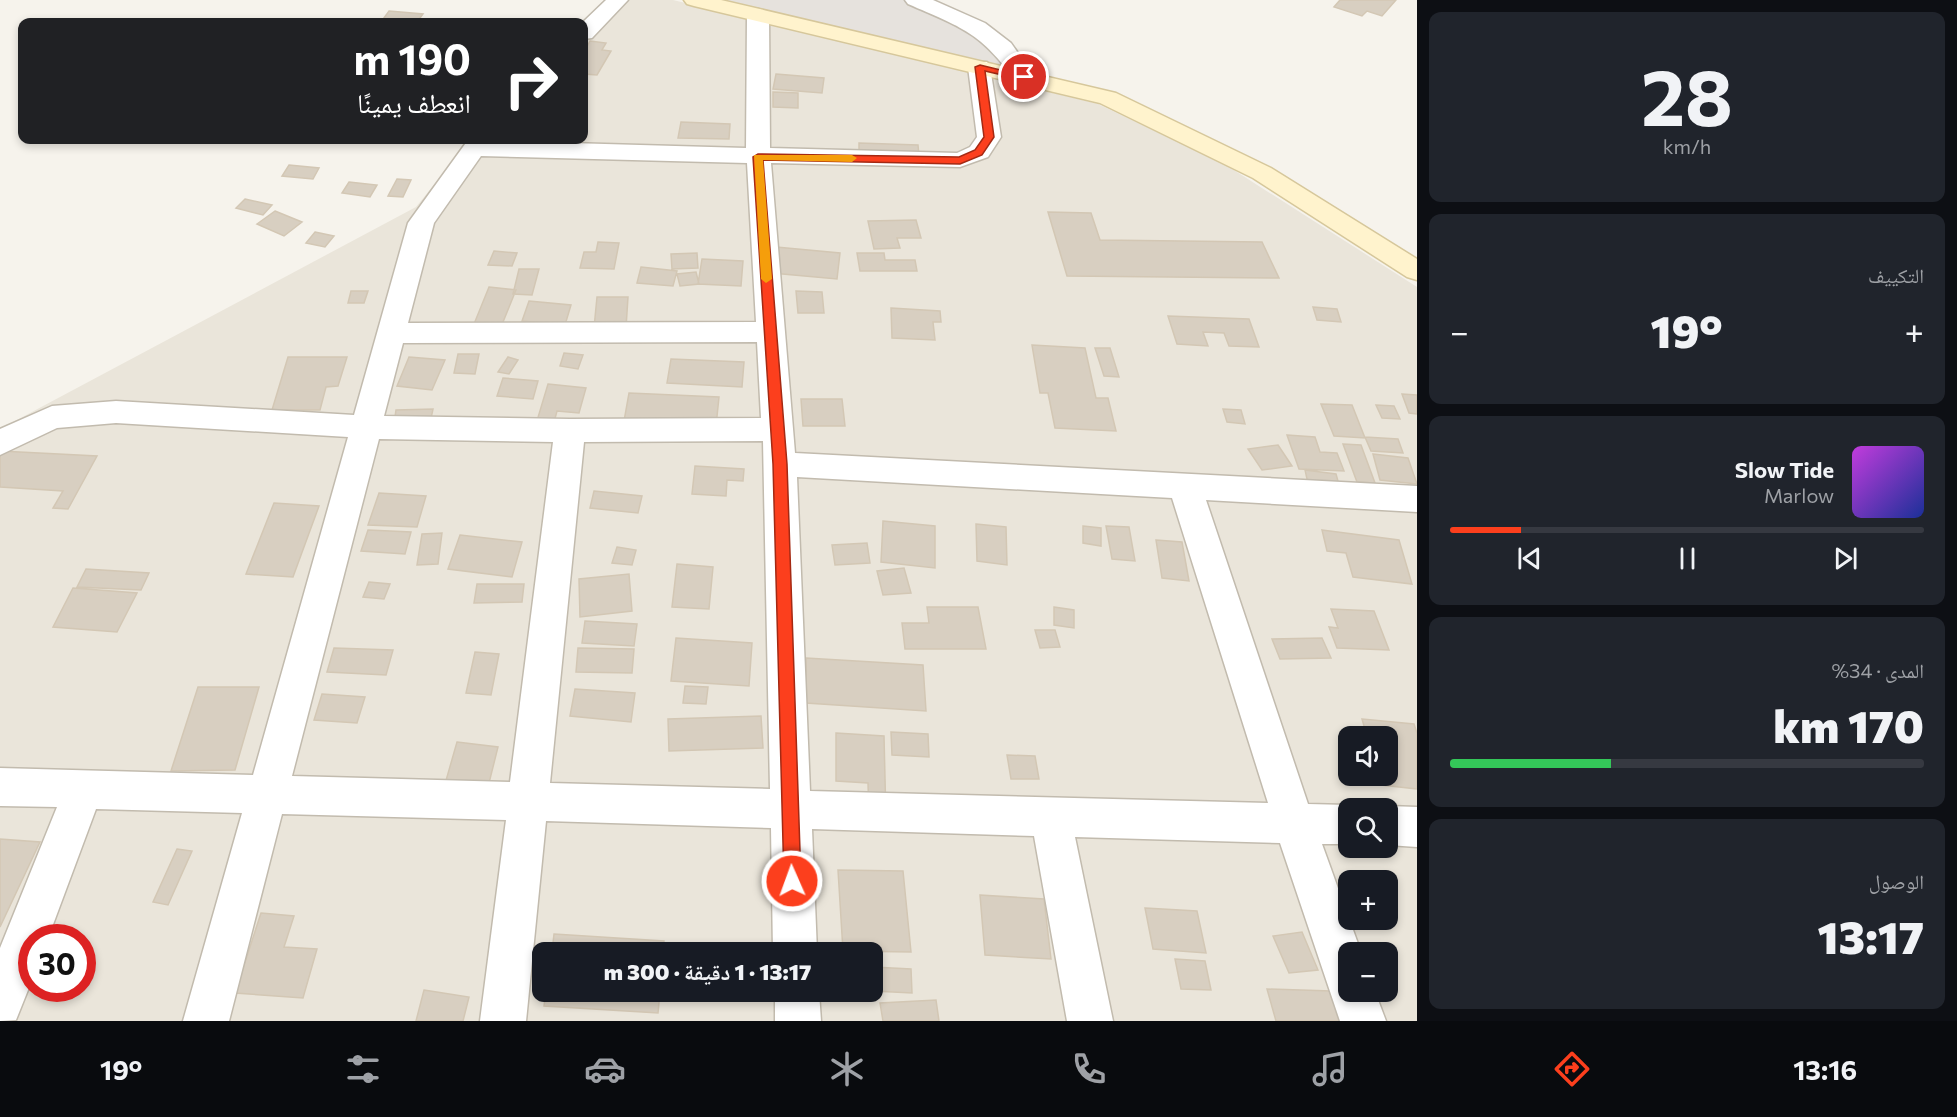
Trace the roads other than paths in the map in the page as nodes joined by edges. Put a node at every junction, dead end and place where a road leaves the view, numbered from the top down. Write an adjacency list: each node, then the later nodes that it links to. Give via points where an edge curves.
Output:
1 (618, 0): 5 (street)
2 (694, 0): 4 (main road)
3 (915, 0): 7 (street, via 994,38 1005,46)
4 (758, 15): 6 (main road); 9 (street)
5 (588, 29)
6 (980, 67): 7 (main road); 9 (street, via 989,137 979,152 960,160)
7 (1024, 77): 10 (main road, via 1107,98 1262,173)
8 (477, 144): 9 (street); 12 (street, via 422,223)
9 (758, 157): 11 (street)
10 (1417, 271)
11 (770, 332): 12 (street); 16 (street)
12 (392, 333): 13 (street)
13 (368, 428): 14 (street); 15 (street, via 116,412 52,417); 21 (street)
14 (570, 431): 16 (street); 22 (street)
15 (0, 443)
16 (778, 447): 17 (street); 23 (street)
17 (1185, 486): 18 (street); 25 (street)
18 (1417, 499)
19 (0, 787): 20 (street)
20 (83, 791): 21 (street); 33 (street)
21 (269, 796): 22 (street); 34 (street)
22 (527, 803): 23 (street); 35 (street)
23 (790, 810): 24 (street); 29 (street)
24 (1051, 817): 25 (street); 37 (street)
25 (1294, 824): 26 (street); 30 (street)
26 (1338, 825)
27 (1398, 826): 28 (street)
28 (1417, 827)
29 (795, 942)
30 (1338, 950)
31 (797, 1002): 36 (street)
32 (1356, 1002): 38 (street)
33 (0, 1004)
34 (207, 1021)
35 (503, 1021)
36 (798, 1021)
37 (1090, 1021)
38 (1363, 1021)

